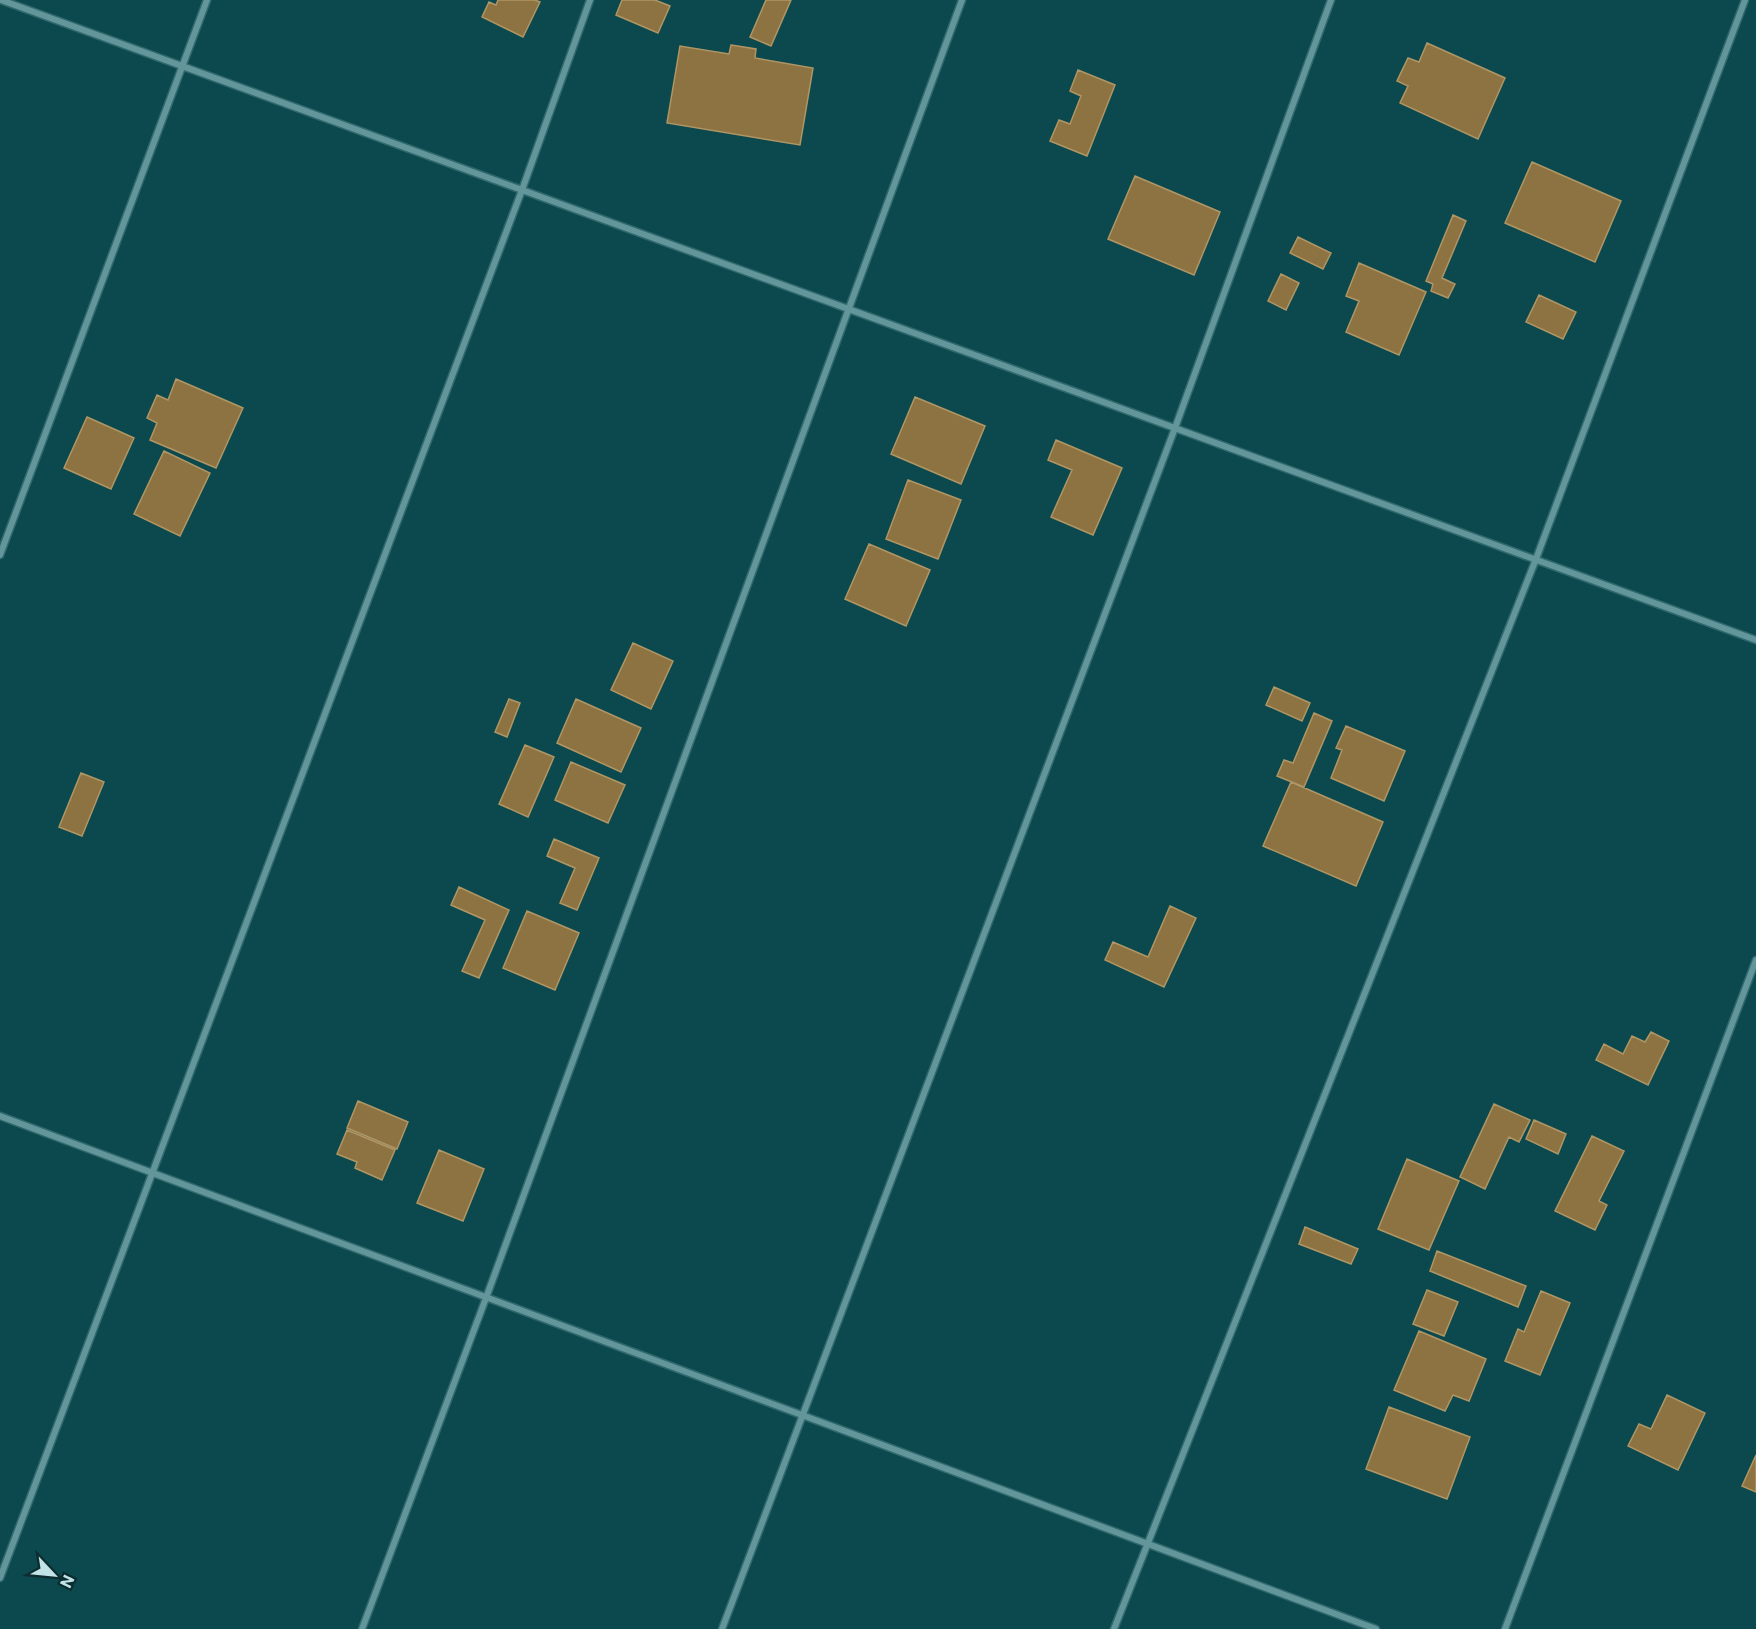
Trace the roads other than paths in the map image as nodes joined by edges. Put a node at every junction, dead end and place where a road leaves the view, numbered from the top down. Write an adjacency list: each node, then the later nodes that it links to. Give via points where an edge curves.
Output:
1 (1, 0): 7 (street)
2 (207, 0): 7 (street)
3 (590, 0): 8 (street)
4 (962, 0): 9 (street)
5 (1331, 0): 10 (street)
6 (1744, 0): 12 (street)
7 (182, 66): 8 (street); 11 (street)
8 (522, 190): 9 (street); 16 (street)
9 (849, 309): 10 (street); 17 (street)
10 (1175, 428): 12 (street); 18 (street)
11 (0, 555)
12 (1536, 559): 13 (street); 19 (street)
13 (1756, 640)
14 (1756, 960): 25 (street)
15 (0, 1116): 16 (street)
16 (152, 1173): 17 (street); 20 (street)
17 (486, 1298): 18 (street); 21 (street)
18 (801, 1416): 19 (street); 22 (street)
19 (1147, 1545): 23 (street); 24 (street)
20 (0, 1578)
21 (362, 1629)
22 (722, 1629)
23 (1114, 1629)
24 (1376, 1629)
25 (1505, 1629)

